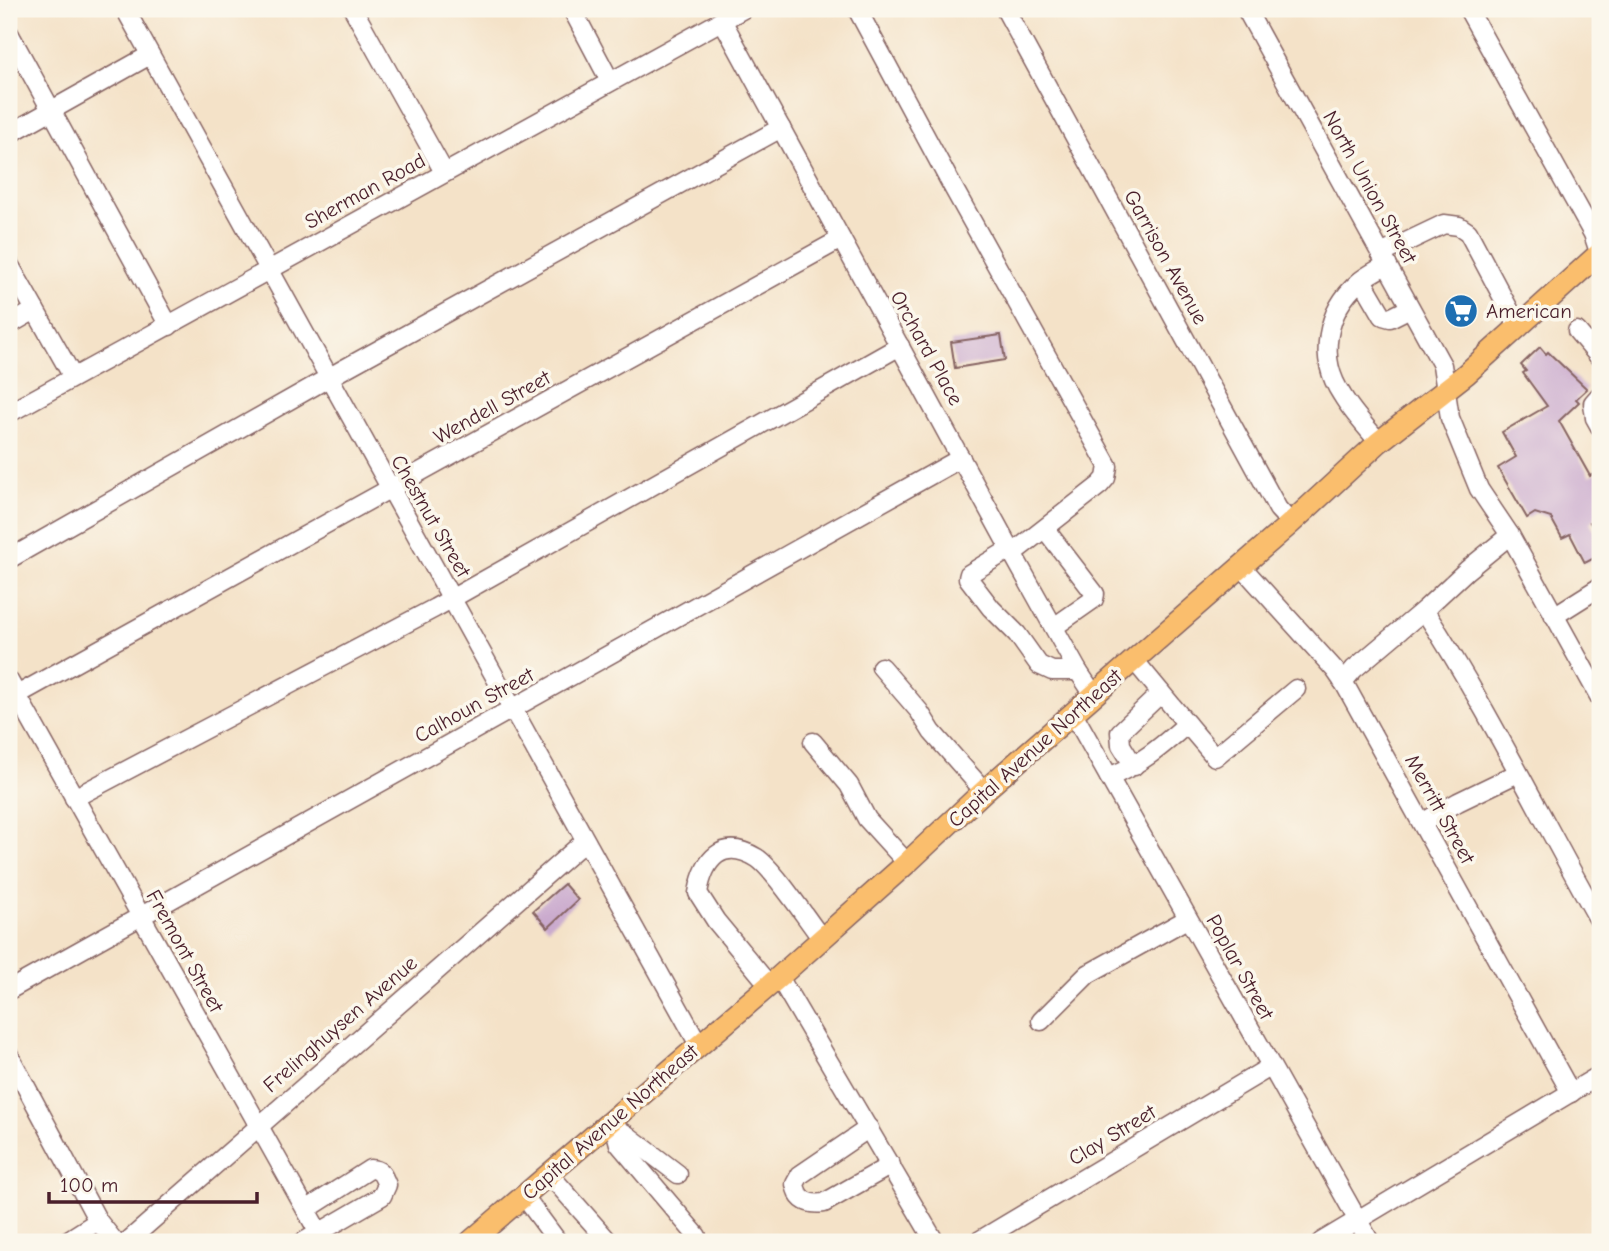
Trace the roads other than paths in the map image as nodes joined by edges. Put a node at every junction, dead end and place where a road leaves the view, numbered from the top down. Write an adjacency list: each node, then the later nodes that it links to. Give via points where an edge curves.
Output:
1 (125, 9): 11 (street, Chestnut Street)
2 (353, 9): 16 (street)
3 (572, 9): 12 (street)
4 (743, 9): 9 (street, Sherman Road)
5 (857, 9): 41 (street, via 1108,466 1100,485)
6 (1006, 9): 40 (street, Garrison Avenue, via 1278,509)
7 (1246, 9): 19 (street, North Union Street)
8 (1468, 9): 18 (street)
9 (722, 20): 12 (street, Sherman Road); 14 (street, Orchard Place)
10 (9, 33): 13 (street)
11 (150, 55): 13 (street); 21 (street, Chestnut Street)
12 (610, 81): 16 (street, Sherman Road)
13 (52, 110): 15 (street); 26 (street)
14 (781, 128): 17 (street, Orchard Place); 32 (street)
15 (9, 134)
16 (444, 172): 21 (street, Sherman Road)
17 (841, 239): 29 (street, Orchard Place); 39 (street, Wendell Street)
18 (1600, 254): 27 (main road, Capital Avenue Northeast)
19 (1384, 259): 22 (street); 23 (street, North Union Street); 27 (street, via 1444,224 1459,226 1468,232)
20 (9, 264): 24 (street)
21 (268, 270): 26 (street, Sherman Road); 32 (street, Chestnut Street)
22 (1362, 280): 23 (street, via 1383,316 1390,318); 37 (street, via 1340,304 1326,341 1328,363 1340,393)
23 (1410, 308): 33 (street, North Union Street, via 1442,365)
24 (35, 310): 25 (street); 31 (street)
25 (9, 325)
26 (169, 326): 31 (street, Sherman Road)
27 (1519, 328): 33 (main road, Capital Avenue Northeast)
28 (1577, 331): 30 (street)
29 (900, 346): 38 (street, Orchard Place); 47 (street)
30 (1600, 358)
31 (73, 377): 35 (street, Sherman Road)
32 (328, 378): 39 (street, Chestnut Street); 44 (street)
33 (1447, 389): 37 (main road, Capital Avenue Northeast); 42 (street, North Union Street, via 1450,418 1479,488)
34 (1600, 395): 36 (street, via 1593,403)
35 (9, 413)
36 (1600, 427)
37 (1378, 442): 40 (main road, Capital Avenue Northeast)
38 (961, 458): 43 (street, Orchard Place); 60 (street, Calhoun Street)
39 (390, 490): 47 (street, Chestnut Street); 55 (street, Wendell Street)
40 (1291, 523): 45 (main road, Capital Avenue Northeast)
41 (1045, 529): 43 (street); 50 (street, via 1095,594)
42 (1510, 535): 48 (street); 49 (street, North Union Street)
43 (1012, 551): 50 (street, Orchard Place); 53 (street, via 968,578 1039,665 1052,671)
44 (9, 559)
45 (1242, 567): 51 (main road, Capital Avenue Northeast); 54 (street, Merritt Street)
46 (1600, 587): 49 (street)
47 (452, 598): 60 (street, Chestnut Street); 68 (street)
48 (1424, 610): 54 (street); 65 (street)
49 (1554, 616): 59 (street, North Union Street)
50 (1054, 627): 53 (street, Orchard Place)
51 (1134, 660): 57 (street); 58 (main road, Capital Avenue Northeast)
52 (881, 667): 67 (street)
53 (1078, 671): 58 (street, Orchard Place)
54 (1343, 682): 69 (street, Merritt Street)
55 (13, 688): 68 (street, Fremont Street)
56 (1296, 690): 62 (street, via 1215,757)
57 (1161, 693): 62 (street); 64 (street, via 1120,732 1121,745)
58 (1094, 695): 61 (main road, Capital Avenue Northeast)
59 (1600, 698)
60 (513, 709): 70 (street, Chestnut Street); 72 (street, Calhoun Street)
61 (1073, 713): 66 (street, Poplar Street); 67 (main road, Capital Avenue Northeast)
62 (1187, 723): 64 (street)
63 (813, 742): 71 (street, via 849,785 867,819)
64 (1134, 766): 66 (street)
65 (1518, 773): 69 (street); 74 (street)
66 (1109, 777): 73 (street, Poplar Street)
67 (984, 792): 71 (main road, Capital Avenue Northeast)
68 (74, 798): 72 (street, Fremont Street)
69 (1422, 823): 83 (street, Merritt Street)
70 (585, 841): 79 (street, Chestnut Street); 85 (street, Frelinghuysen Avenue)
71 (907, 863): 75 (main road, Capital Avenue Northeast)
72 (140, 918): 77 (street, Calhoun Street); 85 (street, Fremont Street)
73 (1187, 919): 78 (street, via 1088,974); 81 (street, Poplar Street)
74 (1600, 922)
75 (822, 939): 76 (main road, Capital Avenue Northeast); 76 (street, via 758,859 728,850 713,857 705,865 698,893 716,921)
76 (774, 981): 79 (main road, Capital Avenue Northeast); 86 (street)
77 (9, 990)
78 (1041, 1020)
79 (699, 1045): 84 (main road, Capital Avenue Northeast)
80 (9, 1055): 92 (street)
81 (1270, 1067): 93 (street, Poplar Street); 103 (street, Clay Street)
82 (1600, 1075): 83 (street)
83 (1571, 1093): 93 (street)
84 (612, 1126): 88 (main road, Capital Avenue Northeast); 89 (street); 101 (street, via 620,1144 697,1236)
85 (257, 1127): 91 (street, Fremont Street); 97 (street, Frelinghuysen Avenue)
86 (869, 1128): 87 (street); 87 (street, via 800,1175 796,1192 812,1204 824,1203)
87 (891, 1165): 102 (street)
88 (549, 1174): 90 (main road, Capital Avenue Northeast); 100 (street)
89 (678, 1174)
90 (524, 1196): 98 (main road, Capital Avenue Northeast); 99 (street)
91 (306, 1210): 94 (street, Fremont Street); 94 (street, via 370,1169 381,1172 387,1185 382,1196)
92 (98, 1221): 95 (street); 96 (street)
93 (1357, 1221): 104 (street); 105 (street, Poplar Street)
94 (315, 1240)
95 (65, 1242)
96 (115, 1242)
97 (127, 1242)
98 (470, 1242)
99 (558, 1242)
100 (609, 1242)
101 (697, 1242)
102 (935, 1242)
103 (977, 1242)
104 (1321, 1242)
105 (1370, 1242)

